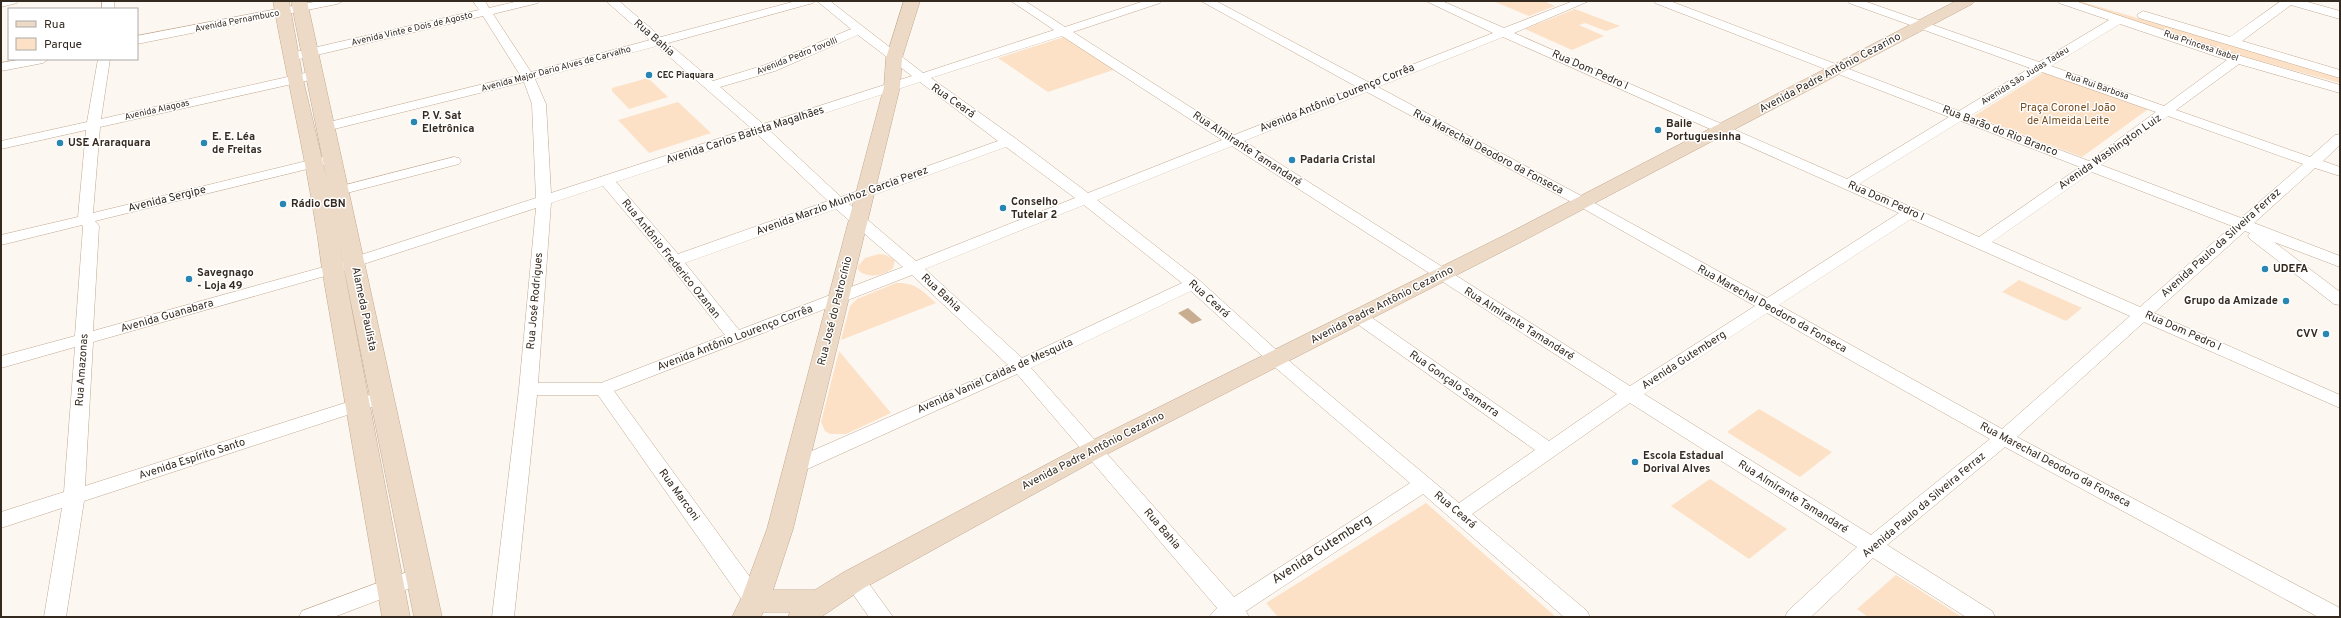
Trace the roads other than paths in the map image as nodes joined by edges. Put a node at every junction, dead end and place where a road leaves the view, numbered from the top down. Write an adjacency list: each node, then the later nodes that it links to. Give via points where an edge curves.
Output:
1 (13, 1): 20 (street)
2 (337, 1): 21 (street, Avenida Pernambuco)
3 (479, 1): 24 (street, Rua José Rodrigues)
4 (534, 1): 24 (street, Avenida Vinte e Dois de Agosto)
5 (612, 1): 34 (street, Rua Bahia)
6 (809, 1): 34 (street, Avenida Major Dario Alves de Carvalho)
7 (823, 1): 28 (street, Rua Ceará)
8 (912, 1): 39 (street, Rua José do Patrocínio)
9 (1017, 1): 29 (street, Rua Almirante Tamandaré)
10 (1156, 1): 29 (street, Avenida Carlos Batista Magalhães)
11 (1207, 1): 54 (street, Rua Marechal Deodoro da Fonseca)
12 (1432, 1): 30 (street, Rua Dom Pedro I)
13 (1583, 1): 30 (street, Avenida Antônio Lourenço Corrêa)
14 (1659, 1): 46 (street, Rua Barão do Rio Branco)
15 (1853, 1): 27 (street, Rua Rui Barbosa)
16 (1967, 1): 27 (street, Avenida Padre Antônio Cezarino)
17 (2063, 1): 26 (street, Rua Princesa Isabel)
18 (2096, 1): 23 (street, Rua Princesa Isabel)
19 (2290, 1): 25 (street); 33 (street)
20 (1, 3)
21 (300, 5): 22 (street, Avenida Pernambuco); 36 (street, Alameda Paulista)
22 (282, 6): 32 (street, Avenida Pernambuco); 38 (street, Alameda Paulista)
23 (2131, 11): 26 (street, via 2139,18); 31 (street, Rua Princesa Isabel)
24 (488, 12): 36 (street, Avenida Vinte e Dois de Agosto); 49 (street, Rua José Rodrigues)
25 (2340, 15)
26 (2119, 19): 35 (street, Rua Princesa Isabel); 43 (street, Avenida São Judas Tadeu)
27 (1922, 25): 43 (street, Rua Rui Barbosa); 46 (street, Avenida Padre Antônio Cezarino)
28 (859, 30): 39 (street, Rua Ceará); 52 (street, Avenida Pedro Tovolli, via 770,68)
29 (1065, 30): 50 (street, Avenida Carlos Batista Magalhães); 63 (street, Rua Almirante Tamandaré)
30 (1503, 32): 54 (street, Avenida Antônio Lourenço Corrêa); 60 (street, Rua Dom Pedro I)
31 (2214, 36): 33 (street, Rua Princesa Isabel); 35 (street)
32 (138, 40)
33 (2233, 41): 37 (street, Rua Princesa Isabel)
34 (658, 42): 49 (street, Avenida Major Dario Alves de Carvalho); 52 (street, Rua Bahia)
35 (2196, 45): 40 (street, Rua Princesa Isabel)
36 (309, 53): 38 (street, Avenida Vinte e Dois de Agosto); 48 (street, Alameda Paulista)
37 (2273, 54): 45 (street); 47 (street, Rua Princesa Isabel)
38 (291, 57): 51 (street, Alameda Paulista)
39 (894, 58): 50 (street, Rua Ceará); 53 (street, Rua José do Patrocínio)
40 (2237, 59): 45 (street, Rua Princesa Isabel); 56 (street, Avenida Washington Luiz)
41 (38, 60): 44 (street)
42 (104, 60): 58 (street, Rua Amazonas)
43 (2041, 66): 56 (street, Rua Rui Barbosa); 57 (street, Avenida São Judas Tadeu)
44 (1, 67)
45 (2266, 68): 55 (street, Rua Princesa Isabel)
46 (1837, 70): 57 (street, Rua Barão do Rio Branco); 60 (street, Avenida Padre Antônio Cezarino)
47 (2340, 74)
48 (314, 75): 51 (street, Avenida Alagoas); 59 (street, Alameda Paulista)
49 (528, 77): 59 (street, Avenida Major Dario Alves de Carvalho); 77 (street, Rua José Rodrigues, via 539,104)
50 (920, 78): 53 (street, Avenida Carlos Batista Magalhães); 64 (street, Rua Ceará)
51 (295, 79): 58 (street, Avenida Alagoas); 69 (street, Alameda Paulista)
52 (711, 86): 61 (street, Rua Bahia)
53 (892, 87): 61 (street, Avenida Carlos Batista Magalhães); 75 (street, Rua José do Patrocínio)
54 (1366, 87): 63 (street, Avenida Antônio Lourenço Corrêa); 78 (street, Rua Marechal Deodoro da Fonseca)
55 (2340, 89)
56 (2168, 110): 68 (street, Rua Rui Barbosa); 70 (street, Avenida Washington Luiz)
57 (1960, 116): 70 (street, Rua Barão do Rio Branco); 73 (street, Avenida São Judas Tadeu)
58 (93, 125): 65 (street, Avenida Alagoas); 81 (street, Rua Amazonas)
59 (326, 127): 66 (street, Alameda Paulista)
60 (1724, 129): 73 (street, Rua Dom Pedro I); 78 (street, Avenida Padre Antônio Cezarino)
61 (760, 130): 72 (street, Avenida Carlos Batista Magalhães); 79 (street, Rua Bahia)
62 (2340, 138): 68 (street, Avenida Paulo da Silveira Ferraz)
63 (1233, 140): 76 (street, Avenida Antônio Lourenço Corrêa); 91 (street, Rua Almirante Tamandaré)
64 (1010, 141): 75 (street, Avenida Marzio Munhoz Garcia Perez); 76 (street, Rua Ceará)
65 (1, 145)
66 (333, 158): 69 (street, Avenida Sergipe); 74 (street, Alameda Paulista)
67 (454, 161): 74 (street)
68 (2311, 162): 71 (street, Rua Rui Barbosa); 83 (street, Avenida Paulo da Silveira Ferraz)
69 (313, 163): 81 (street, Avenida Sergipe); 90 (street, Alameda Paulista, via 326,218)
70 (2090, 166): 83 (street, Rua Barão do Rio Branco); 85 (street, Avenida Washington Luiz)
71 (2340, 172)
72 (607, 181): 77 (street, Avenida Carlos Batista Magalhães); 86 (street, Rua Antônio Frederico Ozanan)
73 (1849, 184): 80 (street, Rua Dom Pedro I)
74 (339, 191): 87 (street, Alameda Paulista)
75 (865, 194): 79 (street, Avenida Marzio Munhoz Garcia Perez); 82 (street, Rua José do Patrocínio)
76 (1085, 199): 89 (street, Avenida Antônio Lourenço Corrêa); 92 (street, Rua Ceará)
77 (544, 201): 87 (street, Avenida Carlos Batista Magalhães); 103 (street, Rua José Rodrigues)
78 (1582, 202): 91 (street, Avenida Padre Antônio Cezarino); 95 (street, Rua Marechal Deodoro da Fonseca)
79 (839, 203): 82 (street, Rua Bahia); 86 (street, Avenida Marzio Munhoz Garcia Perez)
80 (1911, 212): 85 (street, Rua Dom Pedro I); 95 (street, Avenida Gutemberg)
81 (85, 220): 84 (street, Avenida Sergipe); 99 (street, Rua Amazonas, via 91,226)
82 (858, 221): 89 (street, Rua Bahia); 93 (street, Rua José do Patrocínio)
83 (2242, 225): 88 (street, Rua Barão do Rio Branco); 94 (street); 96 (street, Avenida Paulo da Silveira Ferraz)
84 (1, 240)
85 (1982, 242): 96 (street, Rua Dom Pedro I)
86 (675, 261): 98 (street, Rua Antônio Frederico Ozanan)
87 (354, 262): 90 (street, Avenida Carlos Batista Magalhães); 106 (street, Alameda Paulista)
88 (2340, 262)
89 (914, 268): 93 (street, Avenida Antônio Lourenço Corrêa); 102 (street, Rua Bahia)
90 (333, 269): 99 (street, Avenida Guanabara); 108 (street, Alameda Paulista)
91 (1441, 275): 97 (street, Avenida Padre Antônio Cezarino); 105 (street, Rua Almirante Tamandaré)
92 (1193, 284): 100 (street, Rua Ceará); 102 (street, Avenida Vaniel Caldas de Mesquita)
93 (838, 298): 98 (street, Avenida Antônio Lourenço Corrêa); 112 (street, Rua José do Patrocínio)
94 (2340, 300)
95 (1767, 306): 105 (street, Avenida Gutemberg); 109 (street, Rua Marechal Deodoro da Fonseca)
96 (2142, 313): 107 (street, Rua Dom Pedro I); 109 (street, Avenida Paulo da Silveira Ferraz)
97 (1359, 317): 100 (street, Avenida Padre Antônio Cezarino); 111 (street, Rua Gonçalo Samarra)
98 (735, 337): 104 (street, Avenida Antônio Lourenço Corrêa)
99 (85, 338): 101 (street, Avenida Guanabara); 114 (street, Rua Amazonas)
100 (1276, 359): 110 (street, Avenida Padre Antônio Cezarino); 113 (street, Rua Ceará)
101 (1, 362)
102 (1020, 366): 110 (street, Rua Bahia); 112 (street, Avenida Vaniel Caldas de Mesquita)
103 (528, 389): 104 (street, Avenida Antônio Lourenço Corrêa); 128 (street, Rua José Rodrigues)
104 (603, 389): 121 (street, Rua Marconi)
105 (1629, 394): 111 (street, Avenida Gutemberg); 117 (street, Rua Almirante Tamandaré)
106 (383, 397): 108 (street, Avenida Espírito Santo); 118 (street, Alameda Paulista)
107 (2340, 402)
108 (357, 405): 114 (street, Avenida Espírito Santo); 120 (street, Alameda Paulista)
109 (2004, 438): 117 (street, Avenida Paulo da Silveira Ferraz); 133 (street, Rua Marechal Deodoro da Fonseca)
110 (1094, 450): 119 (street, Avenida Padre Antônio Cezarino); 123 (street, Rua Bahia)
111 (1550, 451): 115 (street, Avenida Gutemberg)
112 (796, 466): 121 (street, Rua José do Patrocínio, via 780,529)
113 (1424, 484): 115 (street, Rua Ceará); 123 (street, Avenida Gutemberg)
114 (74, 497): 116 (street, Avenida Espírito Santo); 124 (street, Rua Amazonas)
115 (1459, 512): 130 (street, Rua Ceará)
116 (1, 520)
117 (1872, 546): 131 (street, Avenida Paulo da Silveira Ferraz); 132 (street, Rua Almirante Tamandaré)
118 (418, 576): 120 (street); 127 (street, Alameda Paulista)
119 (854, 580): 122 (street, Avenida Padre Antônio Cezarino); 129 (street)
120 (390, 587): 125 (street); 126 (street, Alameda Paulista)
121 (750, 609): 122 (street)
122 (811, 609)
123 (1230, 614)
124 (56, 617)
125 (310, 617)
126 (396, 617)
127 (428, 617)
128 (503, 617)
129 (882, 617)
130 (1579, 617)
131 (1796, 617)
132 (1984, 617)
133 (2337, 617)

